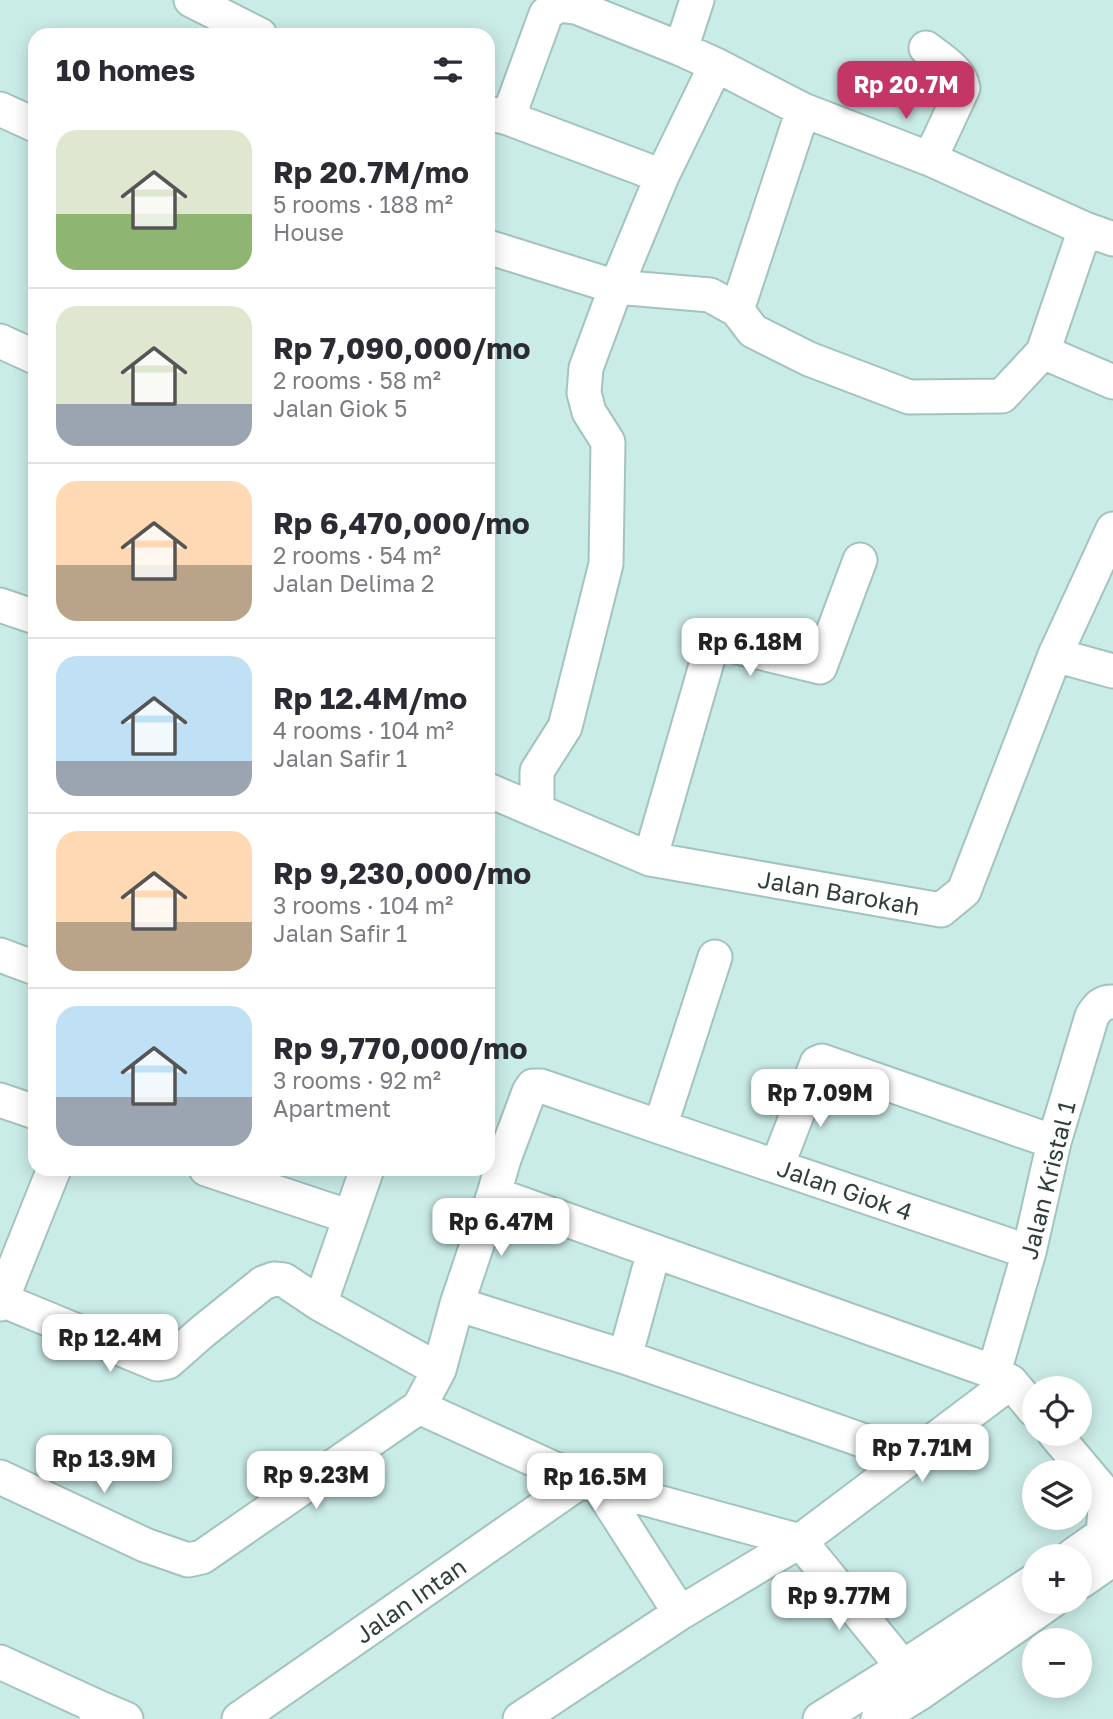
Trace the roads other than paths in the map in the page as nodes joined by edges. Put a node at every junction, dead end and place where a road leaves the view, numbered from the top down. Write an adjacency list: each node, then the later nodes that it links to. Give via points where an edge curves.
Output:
1 (191, 0): 3 (street)
2 (697, 0): 5 (street)
3 (246, 28)
4 (926, 48): 11 (street, via 954,71 963,88)
5 (681, 49): 6 (street); 9 (street, via 576,7 558,5 546,14)
6 (716, 65): 8 (street); 12 (street)
7 (0, 109): 10 (street)
8 (803, 110): 11 (street); 16 (street)
9 (498, 116): 12 (street)
10 (28, 122)
11 (930, 159): 13 (street)
12 (662, 176): 15 (street)
13 (1099, 234): 18 (street)
14 (495, 249): 15 (street)
15 (616, 287): 16 (street, via 710,295); 26 (street, via 586,368 584,393 589,412 608,442 606,564 565,727 537,771)
16 (737, 310): 18 (street, via 753,331 809,359 909,397 1002,396)
17 (0, 341): 19 (street)
18 (1043, 352): 20 (street)
19 (28, 354)
20 (1113, 382)
21 (1113, 529): 23 (street, Jalan Barokah)
22 (860, 560): 27 (street, via 820,667 712,641)
23 (1055, 655): 24 (street); 27 (street, Jalan Barokah, via 964,891 941,910)
24 (1113, 671)
25 (495, 793): 26 (street, Jalan Barokah)
26 (537, 810): 27 (street, Jalan Barokah)
27 (650, 859)
28 (0, 955): 30 (street)
29 (715, 957): 34 (street)
30 (28, 965)
31 (1113, 1002): 35 (street, Jalan Kristal 1, via 1098,1006 1091,1016)
32 (0, 1100): 33 (street)
33 (28, 1110)
34 (660, 1127): 36 (street, Jalan Giok 4); 40 (street, Jalan Giok 4, via 533,1086)
35 (1054, 1142): 36 (street, via 822,1062 817,1063); 43 (street, Jalan Kristal 1)
36 (777, 1166): 43 (street, Jalan Giok 4)
37 (51, 1176): 44 (street)
38 (227, 1176): 41 (street)
39 (365, 1176): 41 (street)
40 (494, 1194): 42 (street); 46 (street)
41 (350, 1217): 45 (street)
42 (654, 1251): 47 (street); 49 (street)
43 (1029, 1252): 49 (street, Jalan Kristal 1)
44 (1, 1302): 45 (street, via 157,1364 168,1362 263,1283 284,1280)
45 (320, 1304): 48 (street)
46 (457, 1304): 47 (street); 48 (street)
47 (625, 1357): 53 (street)
48 (439, 1370): 51 (street)
49 (1003, 1377): 50 (street); 53 (street)
50 (1022, 1397)
51 (419, 1407): 54 (street, via 202,1557 188,1560 145,1545); 55 (street)
52 (1065, 1446): 56 (street)
53 (913, 1458): 57 (street)
54 (0, 1477)
55 (590, 1483): 57 (street); 62 (street); 67 (street, Jalan Intan)
56 (1109, 1497): 58 (street)
57 (800, 1541): 62 (street); 65 (street)
58 (1110, 1544): 59 (street); 60 (street)
59 (1092, 1550)
60 (1092, 1567)
61 (1022, 1591): 65 (street)
62 (680, 1612): 68 (street)
63 (1029, 1614): 65 (street)
64 (0, 1662): 66 (street)
65 (912, 1680): 69 (street); 70 (street)
66 (107, 1715)
67 (239, 1719)
68 (520, 1719)
69 (820, 1719)
70 (878, 1719)

